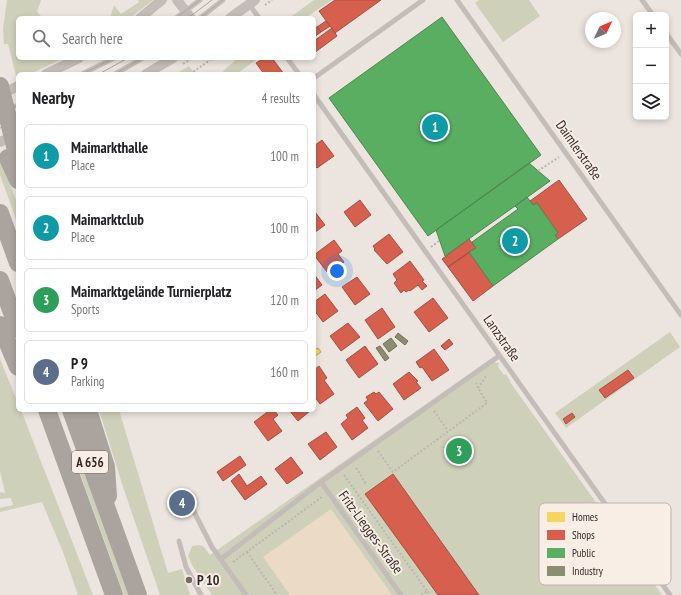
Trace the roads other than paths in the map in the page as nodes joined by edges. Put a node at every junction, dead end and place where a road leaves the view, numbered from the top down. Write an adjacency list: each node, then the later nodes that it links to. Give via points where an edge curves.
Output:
1 (162, 0): 11 (street)
2 (177, 0): 10 (street)
3 (200, 0): 10 (lane)
4 (223, 0): 12 (lane)
5 (423, 0): 27 (lane)
6 (457, 0): 42 (lane, Daimlerstraße)
7 (642, 0): 9 (lane)
8 (252, 2): 13 (street); 14 (lane)
9 (651, 12)
10 (188, 15)
11 (142, 16)
12 (203, 16)
13 (233, 16)
14 (258, 16)
15 (669, 37): 16 (lane)
16 (681, 54)
17 (75, 60): 22 (street)
18 (110, 60): 23 (lane)
19 (140, 60): 24 (lane)
20 (170, 60): 25 (street)
21 (289, 60): 26 (lane)
22 (50, 72)
23 (86, 72)
24 (118, 72)
25 (149, 72)
26 (298, 72)
27 (316, 77)
28 (0, 85): 37 (highway, bridge)
29 (16, 87): 30 (street)
30 (0, 95)
31 (316, 98): 45 (lane, Lanzstraße)
32 (16, 106): 33 (lane)
33 (0, 113)
34 (12, 122): 35 (lane)
35 (3, 131): 37 (highway)
36 (16, 140): 37 (street)
37 (11, 155): 38 (highway)
38 (16, 173)
39 (0, 213): 40 (highway)
40 (16, 257)
41 (0, 280): 43 (highway)
42 (681, 315)
43 (16, 324)
44 (0, 325): 46 (highway)
45 (499, 356): 52 (lane); 54 (lane, Lanzstraße)
46 (16, 362)
47 (39, 412): 51 (highway)
48 (48, 412): 51 (highway, A 656)
49 (72, 412): 55 (highway, A 656)
50 (89, 412): 55 (highway, via 106,467)
51 (62, 451): 59 (highway, A 656)
52 (321, 482): 57 (lane); 63 (lane, Fritz-Liegges-Straße)
53 (186, 496): 57 (lane, via 212,547)
54 (604, 503)
55 (109, 514): 60 (highway, A 656)
56 (179, 541): 61 (lane, via 186,567)
57 (221, 559): 62 (lane)
58 (663, 585): 64 (lane, Lanzstraße)
59 (114, 595)
60 (138, 595)
61 (201, 595)
62 (246, 595)
63 (401, 595)
64 (670, 595)

